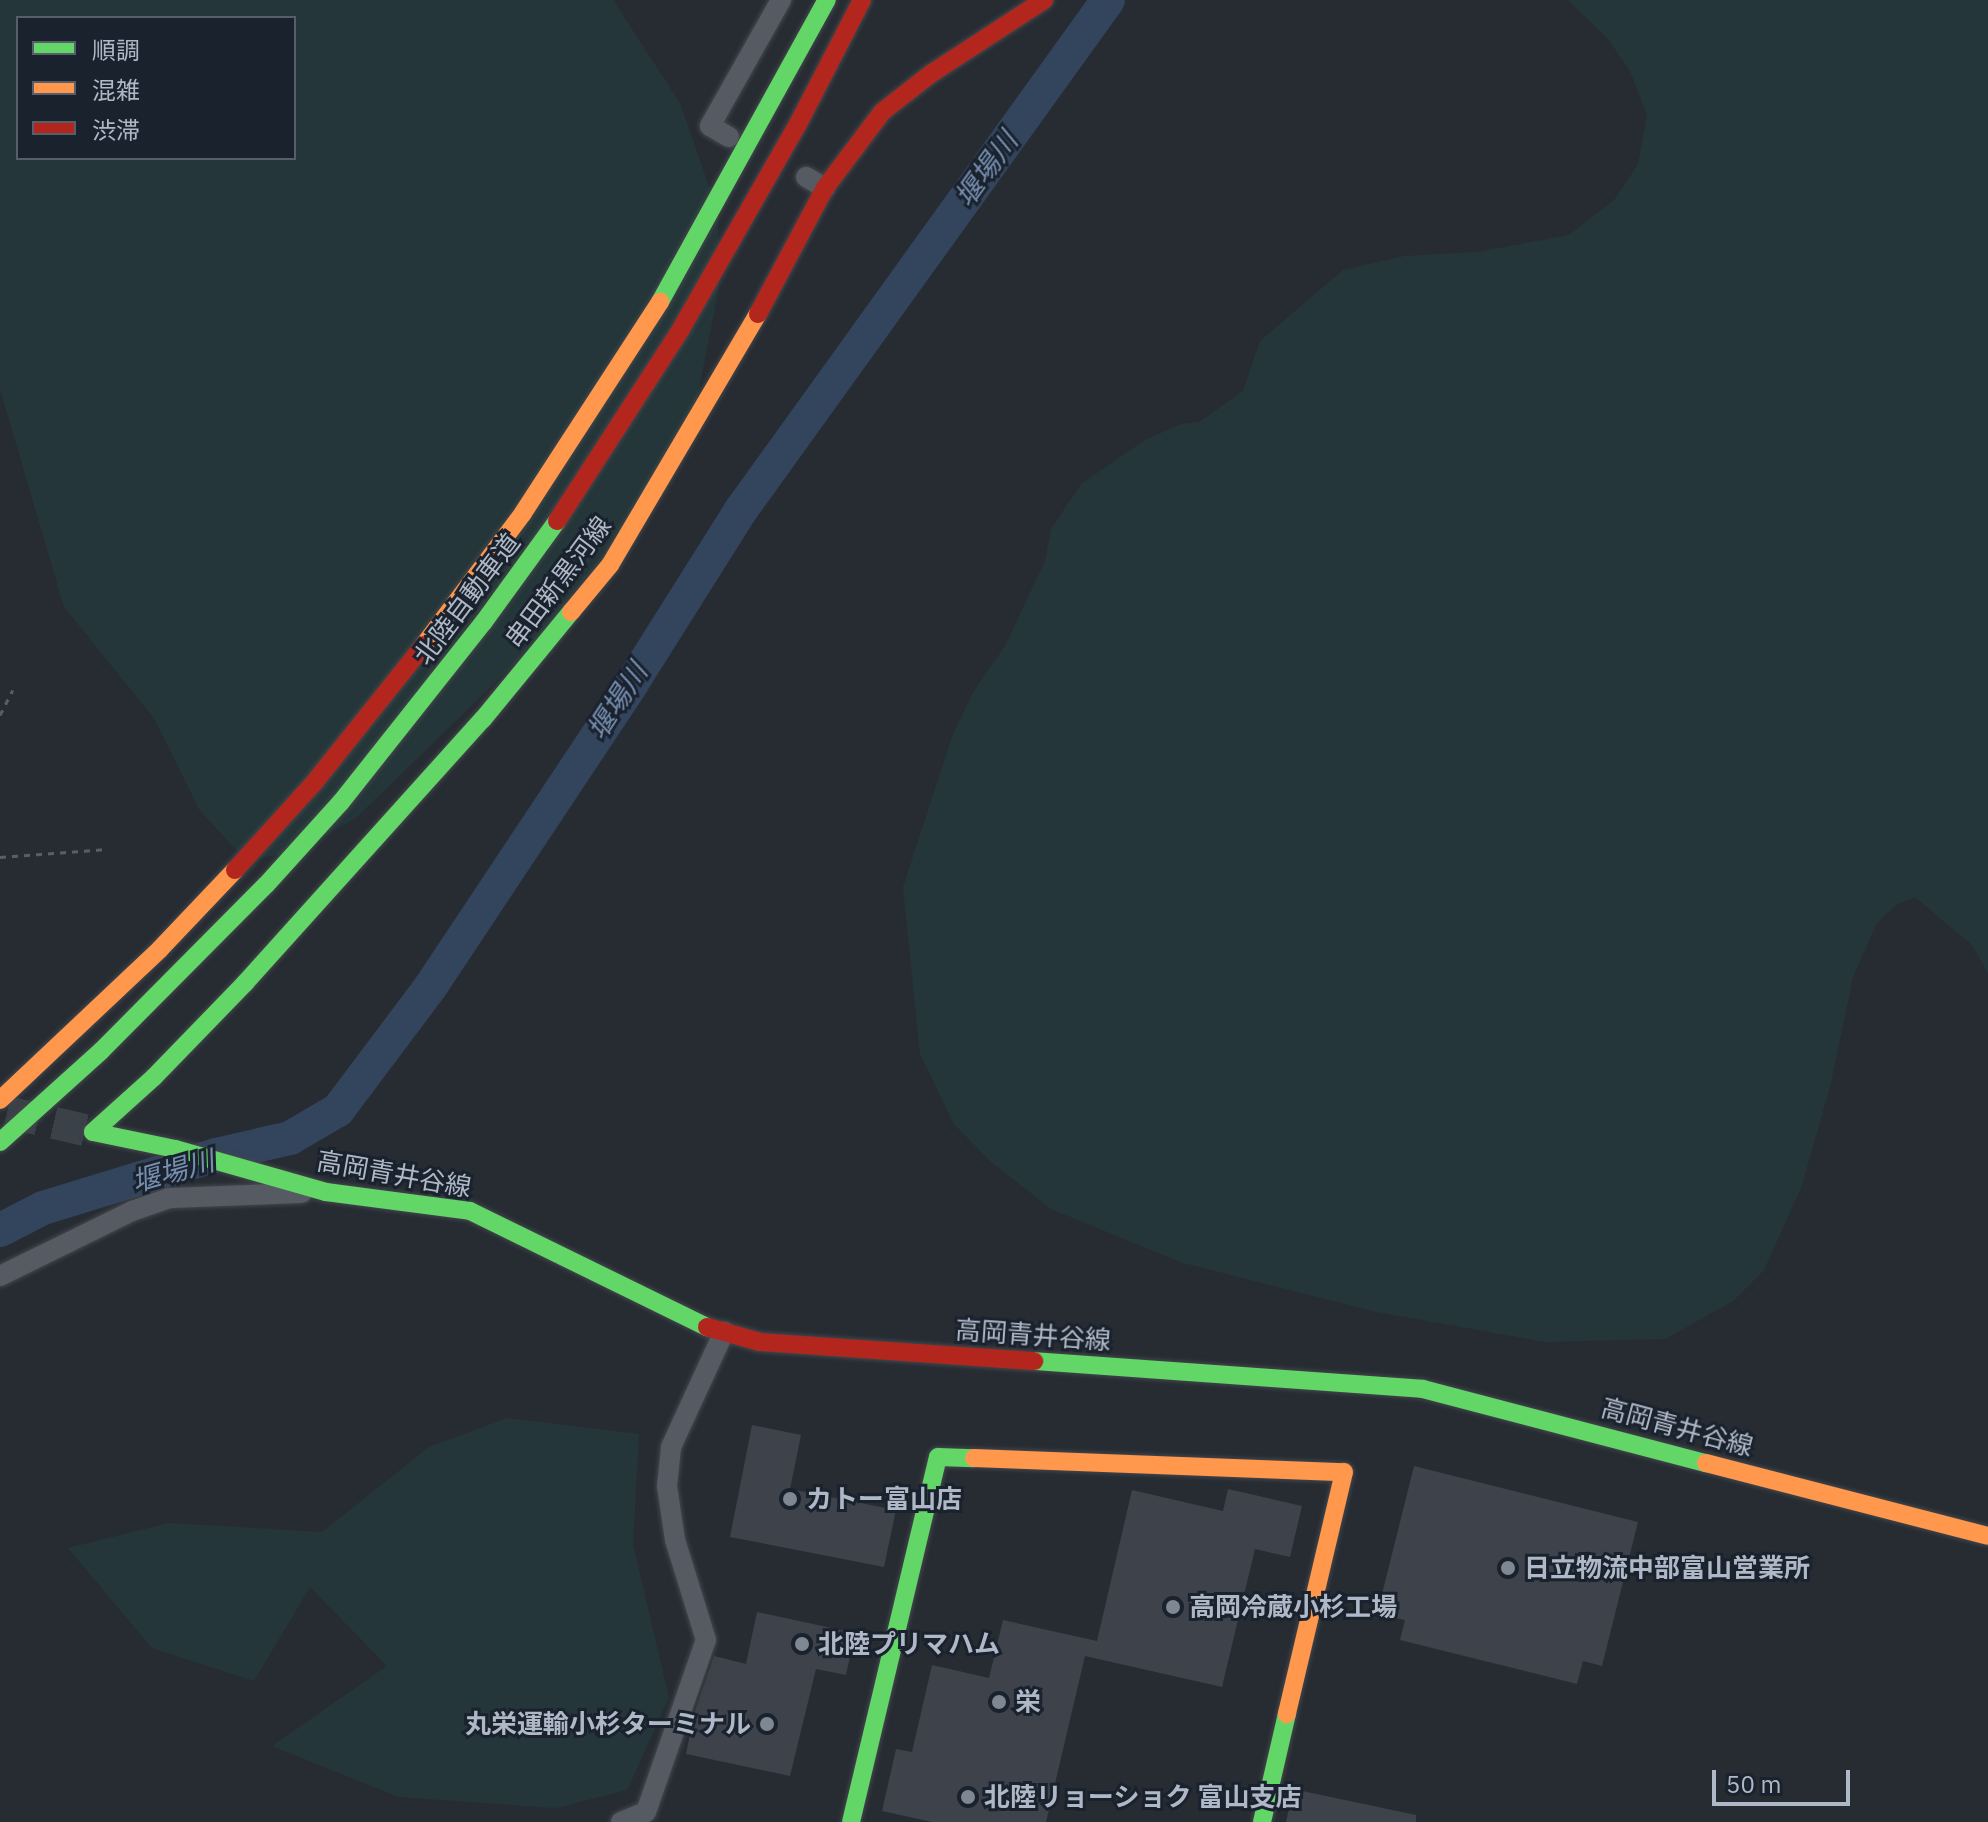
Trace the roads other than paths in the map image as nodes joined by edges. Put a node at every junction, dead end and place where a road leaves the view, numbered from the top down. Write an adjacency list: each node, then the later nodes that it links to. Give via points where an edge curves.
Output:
1 (781, 0): 5 (street, via 710,126)
2 (827, 0): 8 (main road, 北陸自動車道, via 653,313 531,501 454,607 331,762 239,866 150,959)
3 (862, 0): 10 (main road, 北陸自動車道, via 681,329 562,513 483,623 350,791 266,885 123,1030)
4 (1044, 0): 7 (main road, 串田新黒河線, via 882,112)
5 (729, 137)
6 (806, 177): 7 (street)
7 (825, 188): 9 (main road, 串田新黒河線, via 732,362 610,565 483,719 245,983)
8 (0, 1100)
9 (93, 1132): 11 (main road, 高岡青井谷線)
10 (0, 1142)
11 (326, 1192): 12 (street, via 169,1198); 13 (main road, 高岡青井谷線, via 470,1211 691,1322)
12 (0, 1276)
13 (724, 1332): 14 (main road, 高岡青井谷線, via 785,1345 1423,1389); 15 (street, via 671,1447 667,1486 675,1540 706,1640 646,1812)
14 (1988, 1536)
15 (621, 1822)
16 (851, 1822): 17 (main road, via 938,1457 1344,1472)
17 (1262, 1822)

